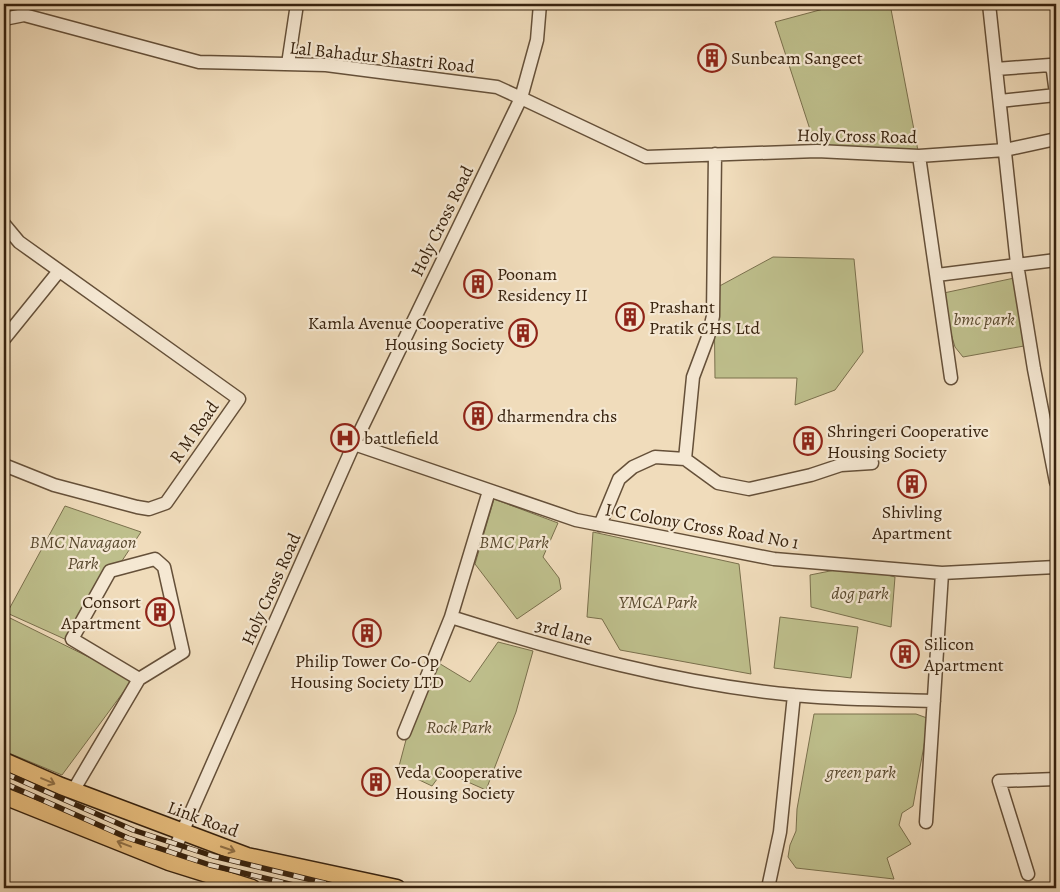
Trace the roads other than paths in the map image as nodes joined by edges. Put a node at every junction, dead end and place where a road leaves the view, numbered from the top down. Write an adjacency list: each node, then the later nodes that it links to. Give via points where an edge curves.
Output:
1 (297, 4): 5 (street)
2 (540, 4): 8 (street, via 537,40)
3 (988, 4): 6 (street)
4 (4, 19): 5 (street, Lal Bahadur Shastri Road, via 24,15 199,62)
5 (288, 64): 8 (street, Lal Bahadur Shastri Road, via 326,65 497,87)
6 (996, 69): 7 (street, via 1050,65); 9 (street)
7 (1056, 94): 9 (street)
8 (520, 98): 12 (street, Holy Cross Road, via 646,157); 21 (street, Holy Cross Road)
9 (1000, 101): 11 (street)
10 (1056, 139): 11 (street, Holy Cross Road)
11 (1005, 150): 13 (street, Holy Cross Road); 16 (street)
12 (715, 154): 13 (street, Holy Cross Road, via 817,151); 22 (street, via 713,316 693,377)
13 (919, 156): 18 (street)
14 (4, 224): 17 (street, R M Road, via 19,242)
15 (1056, 260): 16 (street)
16 (1017, 264): 18 (street); 25 (street)
17 (59, 271): 19 (street); 24 (street, R M Road, via 239,399 166,503 156,507 137,508 54,485)
18 (937, 275): 20 (street)
19 (4, 339)
20 (951, 378)
21 (354, 444): 26 (street, I C Colony Cross Road No 1); 40 (street, Holy Cross Road)
22 (685, 459): 23 (street, via 718,483 749,489 841,465); 27 (street, via 655,457 633,467 619,479)
23 (872, 463)
24 (4, 465)
25 (1056, 482)
26 (490, 491): 27 (street, I C Colony Cross Road No 1); 30 (street)
27 (600, 525): 29 (street, I C Colony Cross Road No 1, via 774,559)
28 (1056, 568): 29 (street, I C Colony Cross Road No 1)
29 (942, 573): 33 (street)
30 (451, 617): 32 (street, 3rd lane, via 546,647 668,675); 34 (street)
31 (139, 679): 31 (street, via 183,652 164,566 155,559 110,570 72,639); 37 (street)
32 (794, 695): 33 (street, 3rd lane); 45 (street, via 780,832)
33 (934, 701): 39 (street)
34 (404, 733)
35 (4, 762): 37 (main road, Link Road, one-way to 37)
36 (1056, 779): 42 (street, via 999,782)
37 (73, 791): 40 (main road, Link Road)
38 (4, 796): 41 (main road, one-way to 38)
39 (926, 822)
40 (182, 833): 41 (street, Holy Cross Road); 44 (main road, Link Road, one-way to 44, via 247,856)
41 (170, 862): 43 (main road)
42 (1028, 874)
43 (243, 887)
44 (397, 888)
45 (768, 888)

